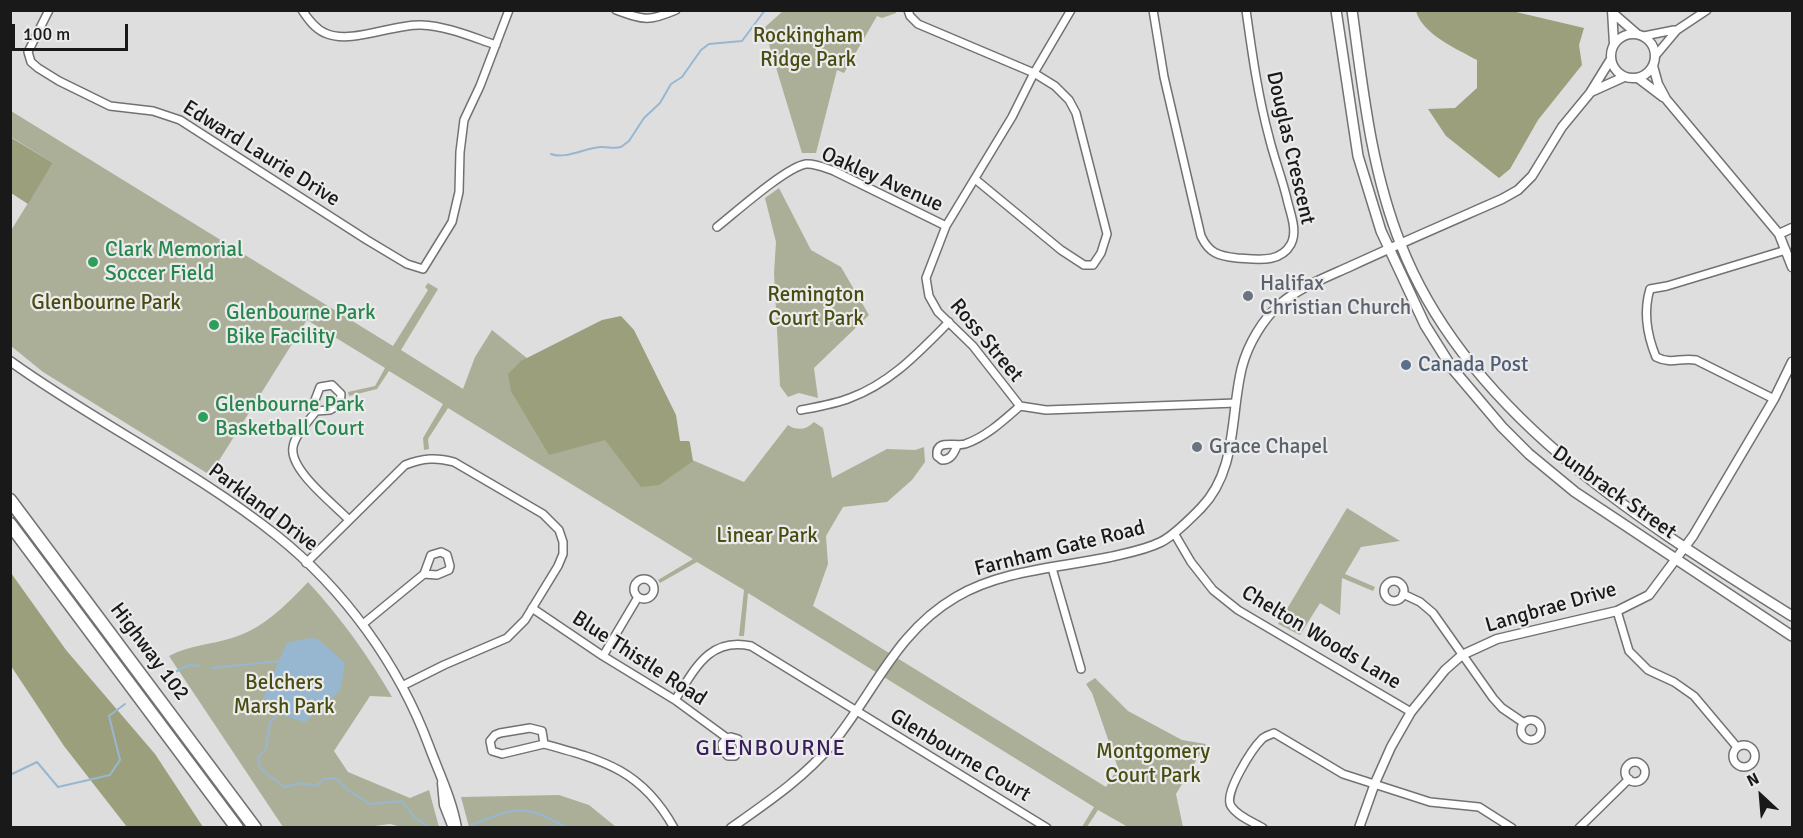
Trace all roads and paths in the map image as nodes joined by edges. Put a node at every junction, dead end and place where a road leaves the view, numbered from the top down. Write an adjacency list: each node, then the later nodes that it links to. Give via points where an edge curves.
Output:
1 (49, 10): 17 (street, Edward Laurie Drive, via 28,52 38,68 110,106 153,111 180,120 367,240 423,269 452,222 459,192 459,152 465,120)
2 (302, 10): 17 (street, via 313,25 340,37 418,25 442,27)
3 (509, 10): 17 (street)
4 (616, 10): 5 (street, via 644,20)
5 (676, 10)
6 (908, 10): 21 (street, via 918,24)
7 (1071, 10): 21 (street, Ross Street)
8 (1153, 10): 9 (street, Douglas Crescent, via 1164,77 1206,248 1228,257 1268,260 1280,256 1289,246 1294,230 1269,137)
9 (1246, 10)
10 (1336, 10): 32 (main road, Dunbrack Street, via 1359,156)
11 (1352, 10): 31 (main road, Dunbrack Street, via 1374,156)
12 (1707, 10): 14 (street)
13 (1613, 12): 15 (street); 16 (street)
14 (1677, 30): 15 (street); 18 (street)
15 (1641, 35): 16 (street, via 1624,35); 18 (street, via 1652,44)
16 (1614, 44): 19 (street)
17 (496, 45)
18 (1656, 55): 20 (street)
19 (1611, 59): 22 (street, via 1613,67); 24 (street, Farnham Gate Road)
20 (1653, 66): 23 (street); 25 (street)
21 (1034, 73): 26 (street, Ross Street); 26 (street, via 1055,86 1076,113 1107,234 1101,253 1093,265 1084,265)
22 (1624, 76): 23 (street); 24 (street)
23 (1638, 78): 25 (street)
24 (1590, 93): 31 (street, Farnham Gate Road, via 1518,190)
25 (1666, 99): 30 (street)
26 (975, 178): 27 (street, Ross Street)
27 (946, 226): 28 (street, Oakley Avenue, via 834,171 805,164 790,171); 35 (street, Ross Street, via 926,278 929,296)
28 (717, 227)
29 (1792, 228): 30 (street)
30 (1779, 234): 33 (street)
31 (1400, 243): 32 (street, Farnham Gate Road); 48 (main road, Dunbrack Street, via 1433,309 1510,408 1566,462)
32 (1388, 248): 39 (street, Farnham Gate Road, via 1278,306 1250,346 1242,365); 49 (main road, Dunbrack Street, via 1446,359 1502,427 1575,492)
33 (1786, 250): 34 (street); 38 (street, via 1650,289 1646,303 1647,329 1656,357 1672,362 1696,360)
34 (1792, 267)
35 (948, 322): 40 (street, Ross Street, via 973,346); 41 (street, via 896,373 871,389 849,399)
36 (10, 361): 50 (street, Parkland Drive, via 232,503)
37 (1792, 362): 38 (street, Langbrae Drive)
38 (1774, 399): 48 (street, Langbrae Drive)
39 (1236, 403): 40 (street, Ross Street, via 1046,410); 47 (street, Farnham Gate Road, via 1232,441 1221,478 1203,506)
40 (1020, 406): 43 (street, via 999,425)
41 (801, 410)
42 (316, 411): 45 (street, via 297,436 294,458 298,469)
43 (957, 446)
44 (10, 500): 74 (highway, Highway 102)
45 (349, 520): 50 (street); 55 (street, via 405,465 427,458 454,462 543,514 559,531 562,554)
46 (10, 524): 73 (highway, Highway 102)
47 (1174, 533): 51 (street, Farnham Gate Road, via 1136,551); 66 (street, Chelton Woods Lane, via 1213,590 1238,610)
48 (1685, 548): 49 (street, Langbrae Drive); 57 (main road, Dunbrack Street)
49 (1677, 559): 56 (street, Langbrae Drive, via 1649,595); 59 (main road, Dunbrack Street)
50 (306, 562): 58 (street, Parkland Drive)
51 (1052, 568): 62 (street); 65 (street, Farnham Gate Road, via 975,587 938,608 906,637)
52 (424, 574): 58 (street)
53 (1403, 594): 60 (street, via 1433,612)
54 (638, 597): 61 (street)
55 (532, 608): 61 (street, Blue Thistle Road); 63 (street, via 507,638)
56 (1617, 611): 60 (street, Langbrae Drive, via 1497,639); 70 (street, via 1629,651 1648,670 1694,696)
57 (1792, 616)
58 (363, 624): 63 (street, Parkland Drive)
59 (1792, 636)
60 (1462, 655): 66 (street, Langbrae Drive); 67 (street, via 1502,708)
61 (603, 656): 64 (street, Blue Thistle Road)
62 (1082, 669)
63 (402, 686): 75 (street, Parkland Drive, via 420,721 442,780 444,806)
64 (675, 700): 65 (street, Glenbourne Court, via 710,653 719,647 740,644 765,653); 68 (street, Blue Thistle Road)
65 (856, 712): 77 (street, Farnham Gate Road, via 832,744 784,791); 78 (street, Glenbourne Court)
66 (1411, 712): 72 (street, Langbrae Drive)
67 (1524, 723)
68 (727, 738)
69 (544, 744): 69 (street, via 542,731 536,728 500,733 490,741 492,751 502,754); 76 (street, via 597,759 625,772 658,802)
70 (1737, 747)
71 (1629, 779): 82 (street)
72 (1375, 783): 79 (street, via 1343,774 1274,733 1262,738 1234,782 1228,799 1236,811); 80 (street, Langbrae Drive); 81 (street, via 1430,802 1479,807)
73 (237, 828)
74 (255, 828)
75 (455, 828)
76 (674, 828)
77 (731, 828)
78 (1047, 828)
79 (1263, 828)
80 (1359, 828)
81 (1512, 828)
82 (1580, 828)

